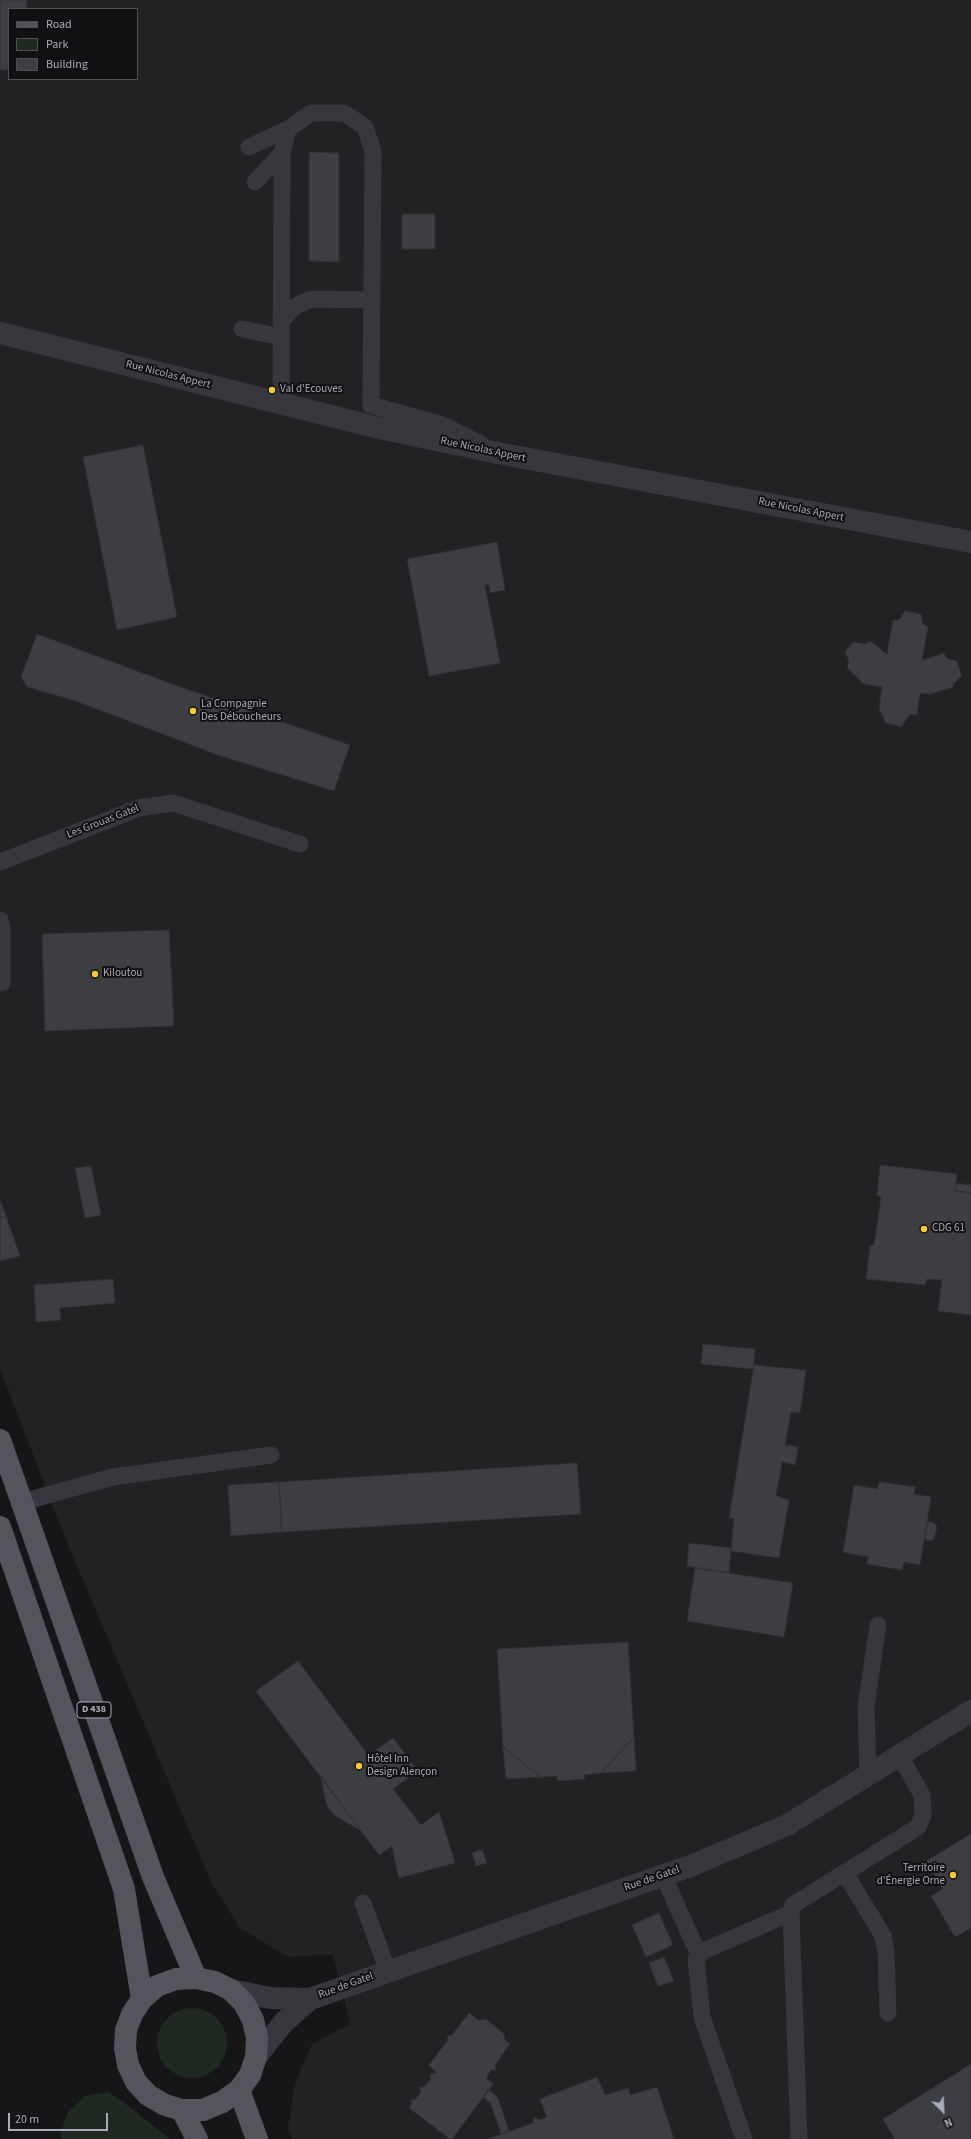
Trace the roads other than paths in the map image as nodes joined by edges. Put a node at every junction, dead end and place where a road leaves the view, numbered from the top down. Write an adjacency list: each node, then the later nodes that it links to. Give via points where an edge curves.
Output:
1 (288, 128): 2 (lane); 3 (lane); 5 (lane, via 311,113 344,113 365,127 374,151)
2 (249, 147)
3 (282, 153): 4 (lane); 6 (lane)
4 (255, 182)
5 (372, 300): 6 (lane, via 311,299 296,306); 11 (lane, via 371,405 442,425)
6 (281, 320): 9 (lane)
7 (242, 329): 9 (lane)
8 (0, 333): 10 (street, Rue Nicolas Appert)
9 (282, 337): 10 (lane)
10 (281, 403): 11 (street, Rue Nicolas Appert, via 379,428)
11 (503, 454): 12 (street, Rue Nicolas Appert)
12 (971, 542)
13 (300, 844): 14 (lane, Les Grouas Gatel, via 173,803 138,808)
14 (0, 862)
15 (0, 920): 16 (lane)
16 (2, 983)
17 (0, 1440): 19 (main road, D 438)
18 (271, 1454): 19 (lane, via 113,1477)
19 (22, 1502): 31 (main road, D 438, via 153,1877)
20 (0, 1527): 33 (main road, D 438, via 124,1889)
21 (878, 1625): 24 (lane, via 866,1706)
22 (971, 1712): 23 (street, Rue de Gatel)
23 (900, 1756): 24 (street, Rue de Gatel); 25 (lane, via 922,1795 924,1815 918,1827)
24 (868, 1775): 26 (street, Rue de Gatel, via 787,1825)
25 (845, 1873): 28 (lane, via 793,1906); 35 (lane, via 883,1936 886,1951)
26 (663, 1875): 29 (lane); 30 (street, Rue de Gatel)
27 (363, 1903): 30 (lane)
28 (791, 1913): 29 (lane); 42 (lane)
29 (699, 1955): 41 (lane, via 696,1959 702,2017)
30 (388, 1971): 34 (street, Rue de Gatel)
31 (196, 1978): 32 (main road, via 214,1982); 33 (main road, via 176,1979 158,1986)
32 (231, 1990): 34 (street, Rue de Gatel, via 270,1998); 36 (main road, via 244,2003 253,2020 257,2038)
33 (142, 1999): 38 (main road, via 132,2014 126,2030 124,2048 128,2065 136,2082 148,2095 164,2105)
34 (310, 1999): 36 (street, Rue de Gatel, via 284,2022)
35 (888, 2012)
36 (256, 2057): 37 (main road, via 250,2075)
37 (239, 2090): 38 (main road, via 222,2102 203,2110); 40 (main road)
38 (182, 2110): 39 (main road)
39 (197, 2139)
40 (257, 2139)
41 (744, 2139)
42 (799, 2139)

